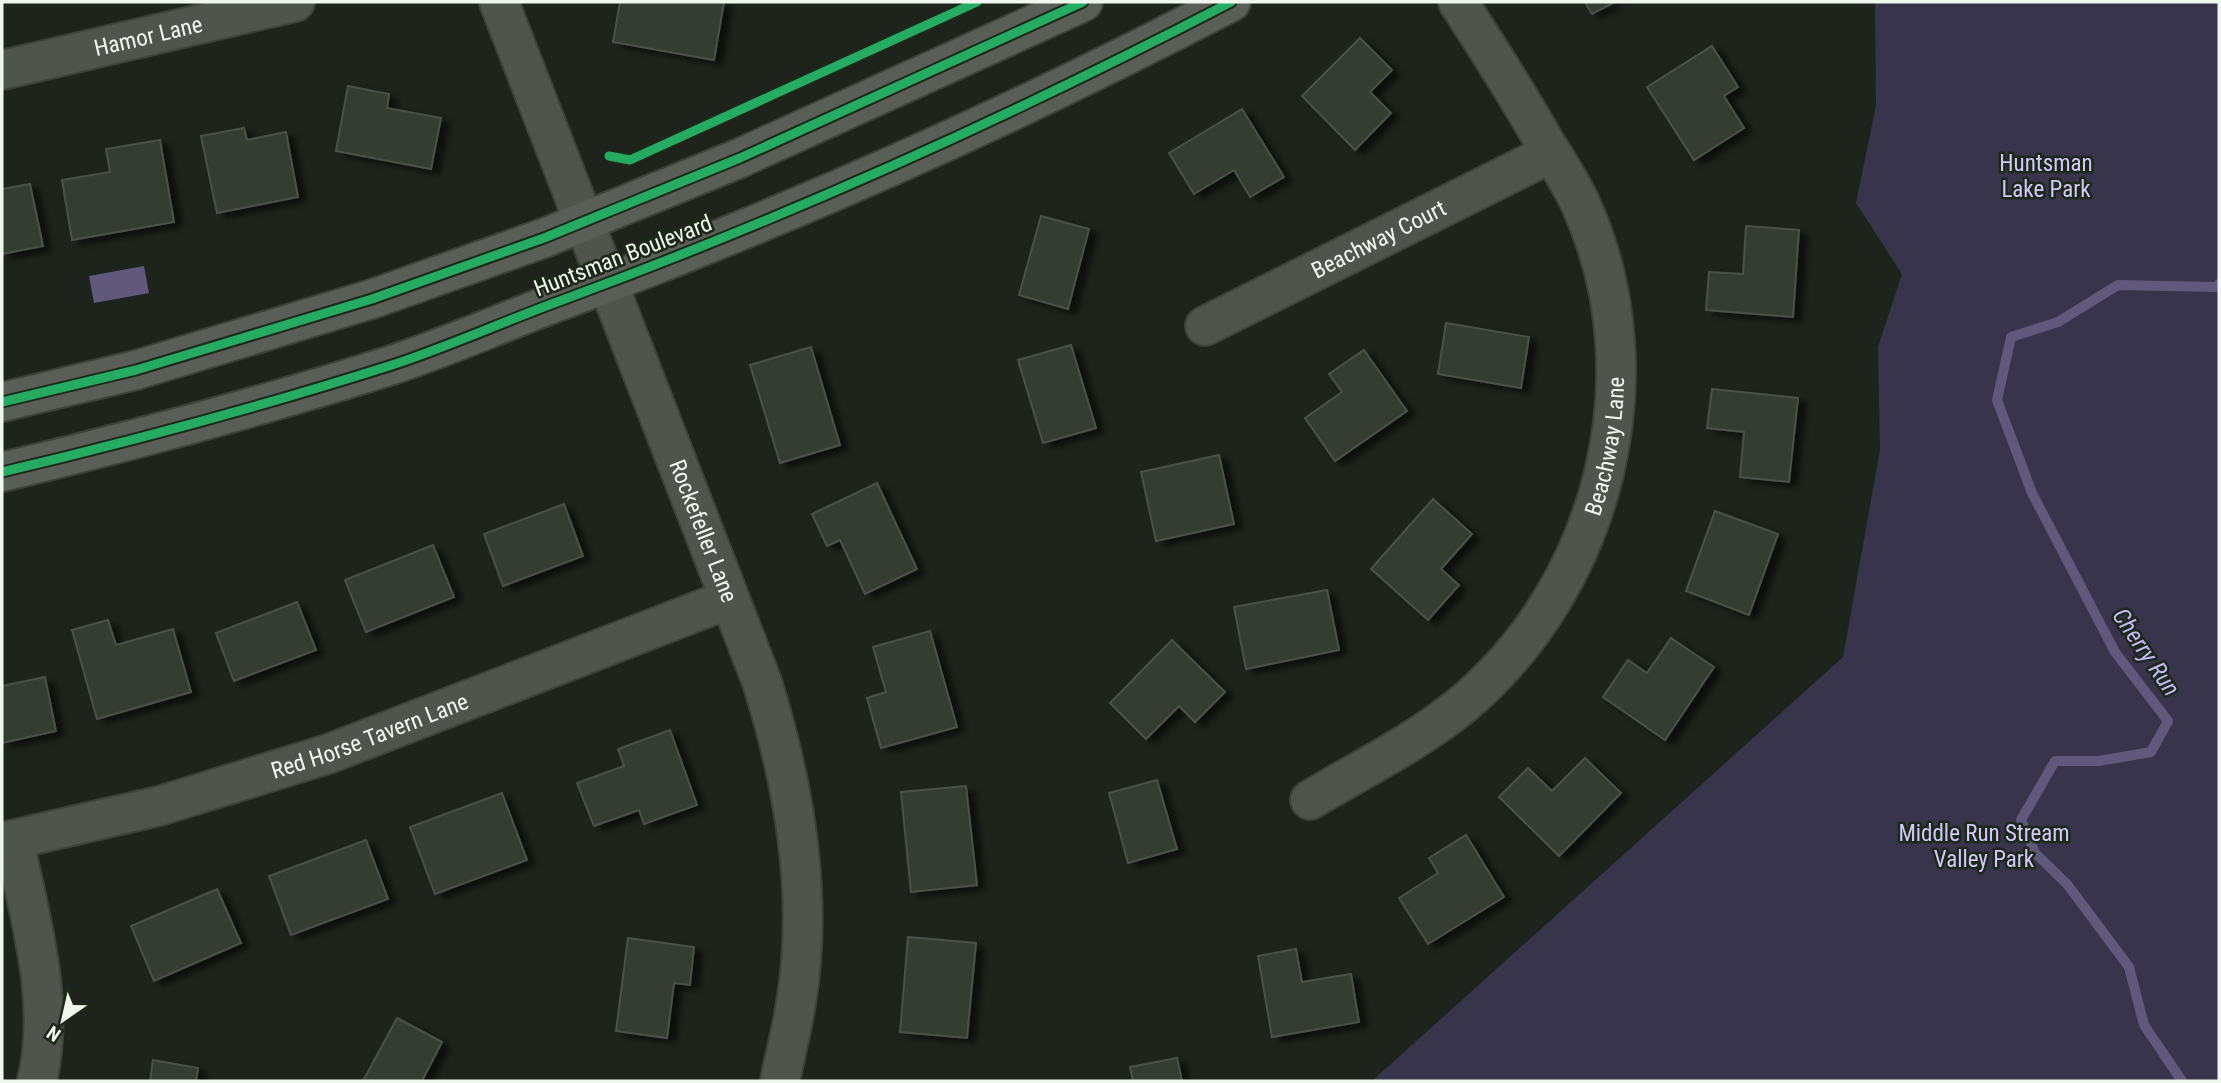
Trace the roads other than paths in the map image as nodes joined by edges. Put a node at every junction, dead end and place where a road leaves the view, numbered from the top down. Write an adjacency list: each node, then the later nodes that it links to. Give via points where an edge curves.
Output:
1 (295, 2): 6 (street, Hamor Lane)
2 (499, 2): 8 (street, Rockefeller Lane)
3 (1083, 2): 8 (street, Huntsman Boulevard, via 740,158)
4 (1231, 2): 9 (street, Huntsman Boulevard, via 1104,68 779,215)
5 (1458, 2): 7 (street, Beachway Lane)
6 (2, 70)
7 (1551, 153): 10 (street, Beachway Court); 14 (street, Beachway Lane, via 1581,205 1601,262 1615,331 1617,383 1612,434 1588,527 1544,613 1491,678 1436,724)
8 (585, 221): 9 (street, Rockefeller Lane); 11 (street, Huntsman Boulevard, via 372,299 136,370)
9 (607, 284): 12 (street, Huntsman Boulevard, via 394,364 154,436); 13 (street, Rockefeller Lane)
10 (1205, 326)
11 (2, 402)
12 (2, 472)
13 (729, 599): 15 (street, Red Horse Tavern Lane, via 328,754 159,806); 17 (street, Rockefeller Lane, via 779,734 791,792 802,896 801,949)
14 (1310, 800)
15 (8, 842): 16 (street, via 41,971 44,1017)
16 (37, 1081)
17 (780, 1081)

